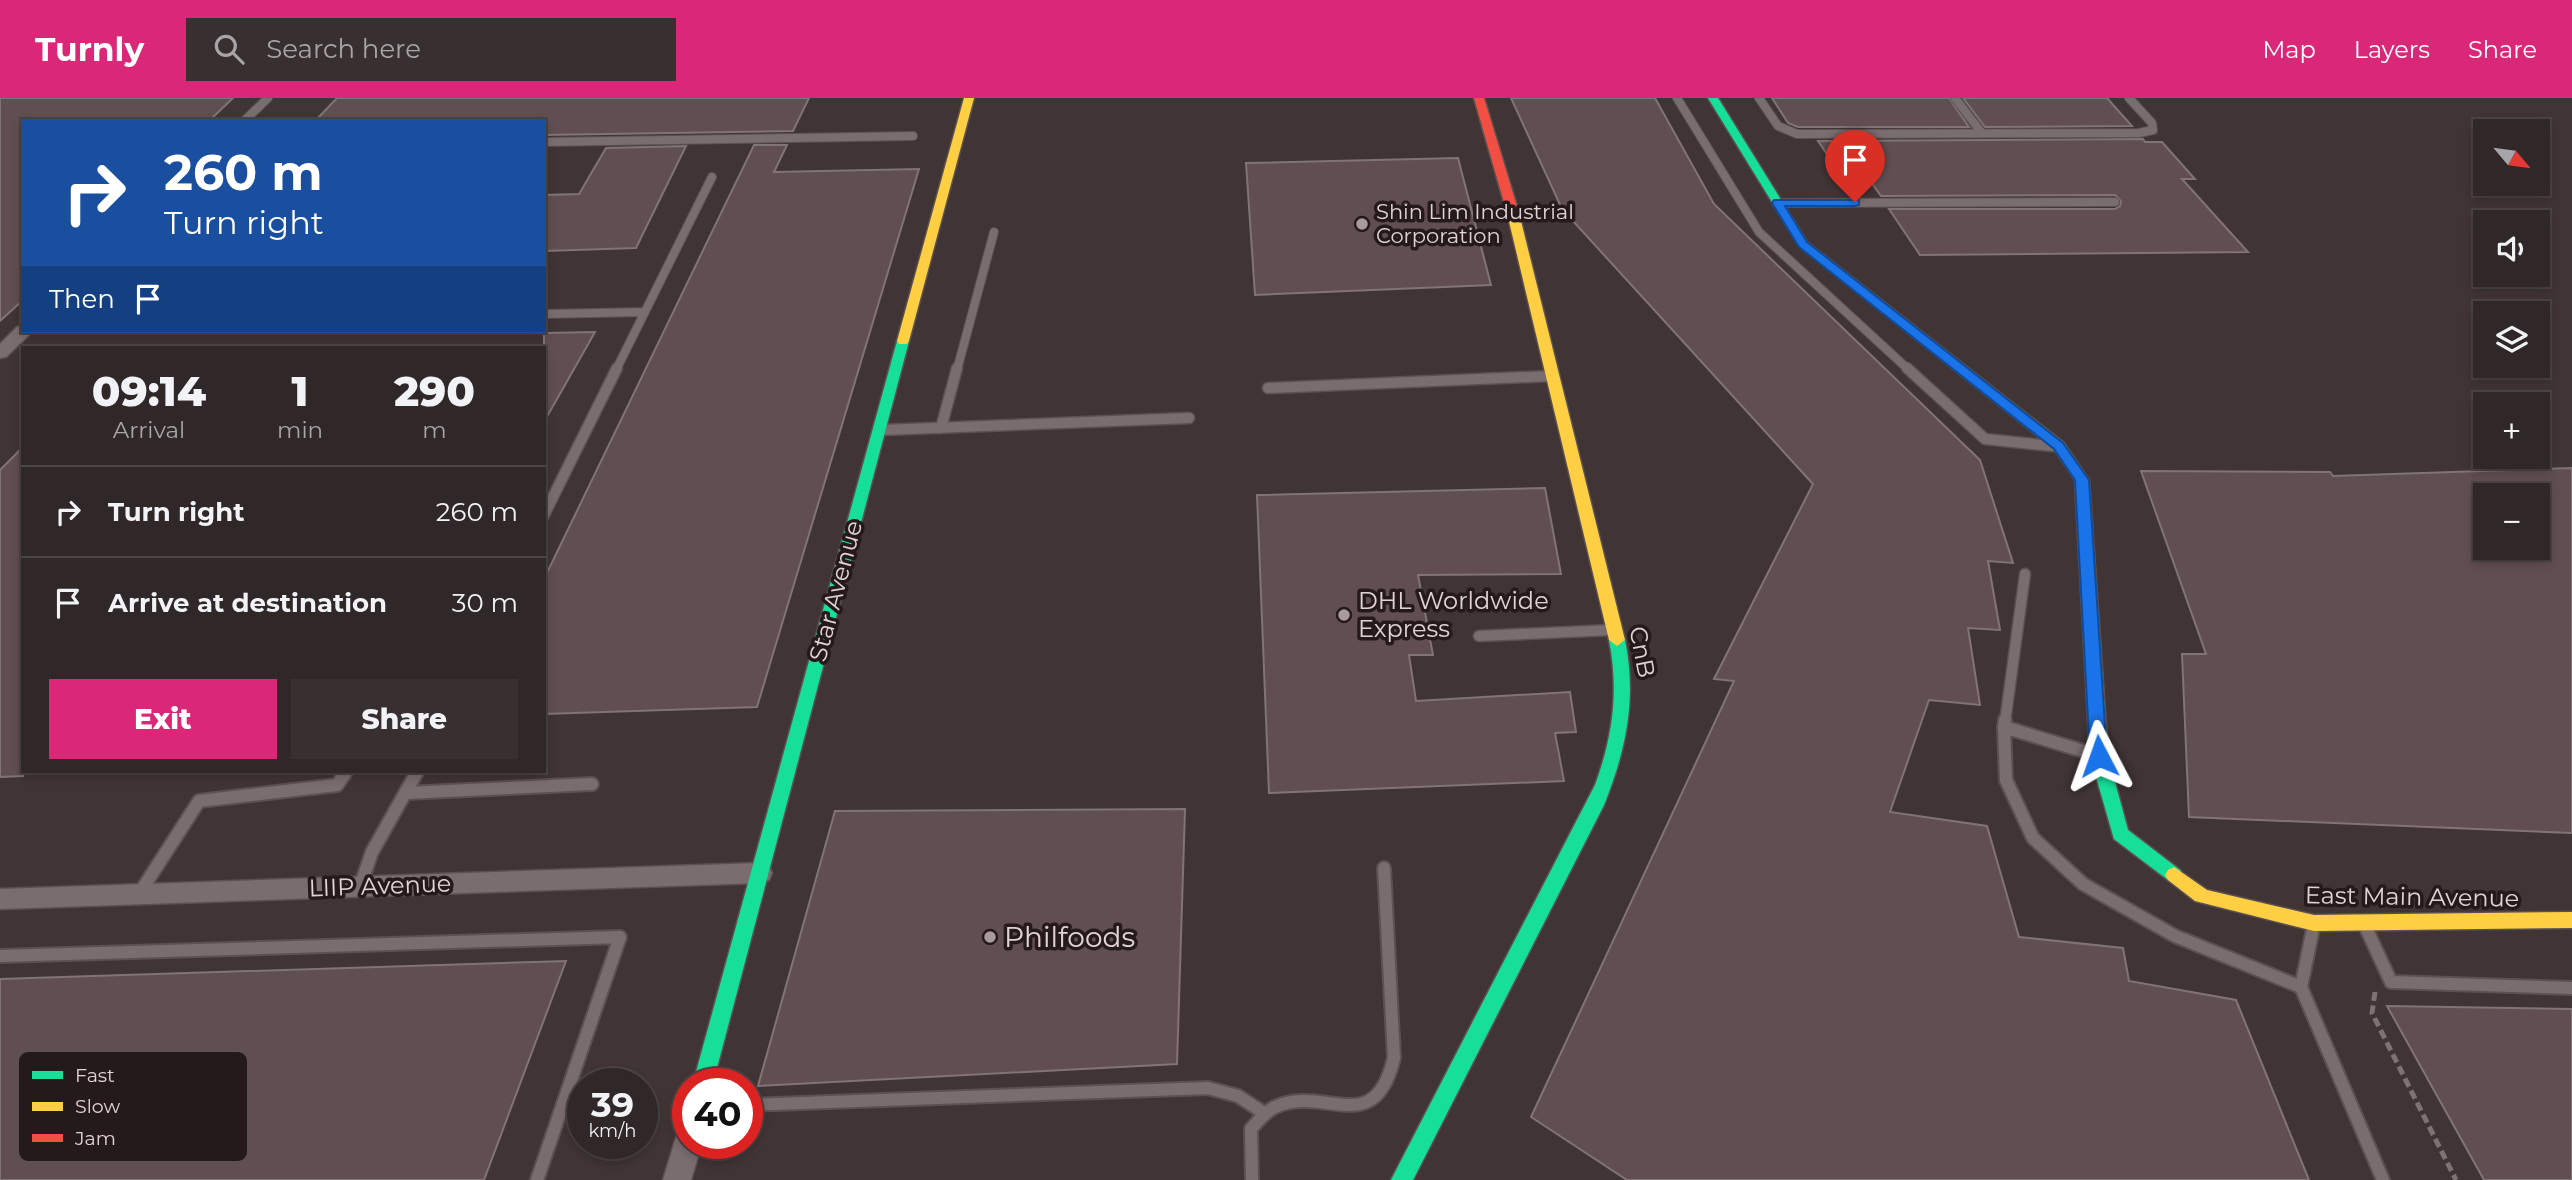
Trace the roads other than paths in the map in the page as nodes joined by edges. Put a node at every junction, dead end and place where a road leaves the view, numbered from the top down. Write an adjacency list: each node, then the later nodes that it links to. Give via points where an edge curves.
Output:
1 (268, 98): 9 (lane)
2 (969, 98): 25 (street, Star Avenue)
3 (1479, 98): 21 (street, CnB, via 1511,204)
4 (1677, 98): 26 (lane, via 1759,232 1985,439)
5 (1713, 98): 15 (street, East Main Avenue)
6 (1759, 98): 10 (lane, via 1778,126 1797,134)
7 (1955, 98): 10 (lane)
8 (2129, 98): 10 (lane, via 2153,130)
9 (246, 119)
10 (1981, 132)
11 (912, 136): 12 (lane)
12 (546, 142)
13 (712, 177): 17 (lane)
14 (2115, 202): 15 (lane)
15 (1778, 203): 26 (street, East Main Avenue, via 1803,244)
16 (994, 232): 24 (lane)
17 (645, 313): 18 (lane); 27 (lane)
18 (546, 314)
19 (21, 333): 20 (street)
20 (0, 353)
21 (1551, 376): 22 (lane); 29 (street, CnB)
22 (1268, 388)
23 (1189, 418): 24 (lane)
24 (941, 428): 25 (lane)
25 (879, 430): 38 (street, Star Avenue)
26 (2059, 446): 32 (street, East Main Avenue, via 2082,480)
27 (546, 511)
28 (2025, 574): 31 (lane)
29 (1615, 630): 30 (lane); 55 (street, CnB, via 1627,700 1610,773)
30 (1479, 636)
31 (2004, 727): 32 (lane); 46 (lane, via 2006,780 2033,838 2084,884 2175,936)
32 (2099, 756): 44 (street, East Main Avenue, via 2120,834 2202,896)
33 (345, 773): 40 (lane, via 337,785 199,800)
34 (416, 773): 36 (lane)
35 (592, 784): 36 (lane)
36 (406, 793): 39 (lane, via 372,852)
37 (1384, 868): 50 (lane, via 1394,1058 1385,1090 1374,1100 1357,1104 1281,1105)
38 (760, 873): 39 (street, LIIP Avenue); 48 (street, Star Avenue)
39 (360, 887): 40 (street, LIIP Avenue)
40 (139, 894): 41 (street, LIIP Avenue)
41 (0, 899)
42 (2572, 920): 43 (street, East Main Avenue)
43 (2363, 922): 44 (street, East Main Avenue); 47 (lane, via 2390,982)
44 (2314, 923): 46 (lane)
45 (0, 956): 52 (lane, via 620,937)
46 (2301, 987): 56 (lane)
47 (2572, 988)
48 (707, 1068)
49 (763, 1104): 50 (lane, via 1208,1088 1231,1091)
50 (1264, 1113): 54 (lane, via 1251,1129)
51 (683, 1159): 53 (street)
52 (537, 1180)
53 (677, 1180)
54 (1252, 1180)
55 (1402, 1180)
56 (2383, 1180)

